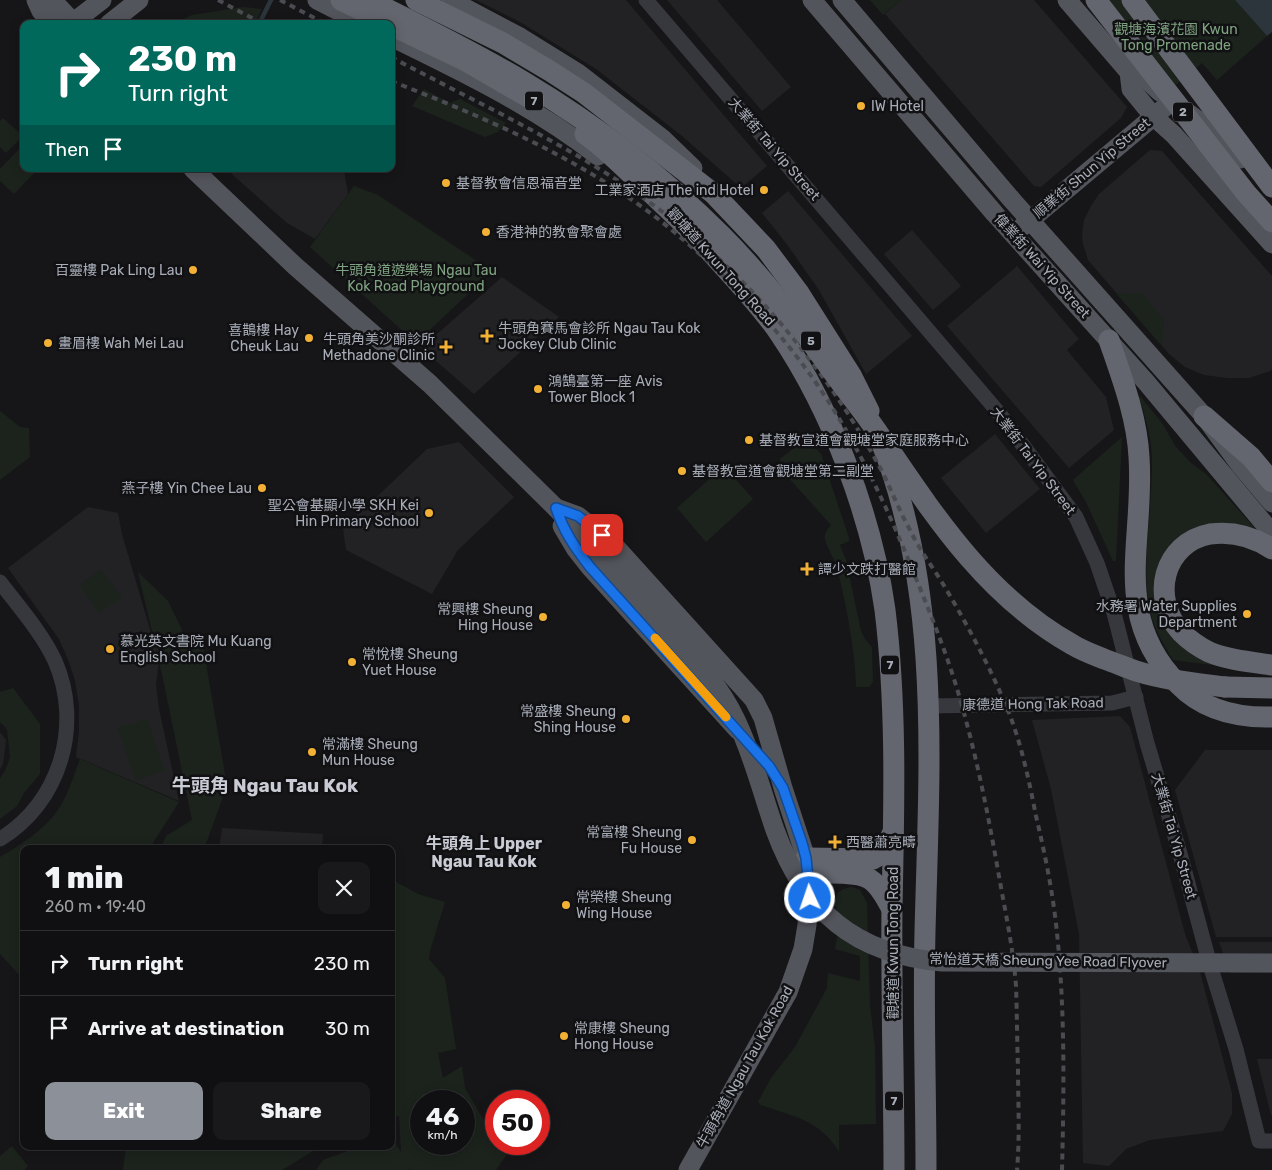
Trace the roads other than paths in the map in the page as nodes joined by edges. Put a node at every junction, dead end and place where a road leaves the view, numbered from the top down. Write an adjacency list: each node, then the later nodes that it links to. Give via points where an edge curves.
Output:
1 (36, 0): 17 (main road)
2 (52, 0): 18 (main road)
3 (102, 0): 19 (main road)
4 (317, 0): 21 (main road)
5 (341, 0): 22 (highway, 觀塘道 Kwun Tong Road / 7)
6 (369, 0): 47 (highway, 5, bridge, via 483,58 561,105 627,152 690,205 731,245 805,333 948,534 1024,613 1075,647 1136,671 1225,687)
7 (392, 0): 46 (highway, 5, via 488,49 566,96 633,144 727,226 802,311 956,525 984,559 1030,603 1079,635 1165,667 1226,673)
8 (416, 0): 31 (highway, via 520,52 569,83)
9 (450, 0): 31 (main road, via 550,54 584,78 670,145)
10 (646, 0): 48 (street, 大業街 Tai Yip Street, via 999,413 1076,517 1097,563)
11 (812, 0): 35 (main road, 偉業街 Wai Yip Street)
12 (842, 0): 33 (main road, 偉業街 Wai Yip Street)
13 (1067, 0): 25 (main road)
14 (1096, 0): 34 (highway, 2, bridge)
15 (1132, 0): 29 (highway, 2)
16 (139, 1): 20 (main road)
17 (49, 20)
18 (70, 20)
19 (77, 20)
20 (115, 20)
21 (356, 20)
22 (382, 20)
23 (395, 27): 30 (highway, 觀塘道 Kwun Tong Road / 7, via 549,109 602,146)
24 (395, 40): 30 (main road, 觀塘道 Kwun Tong Road, via 519,103)
25 (1129, 72): 26 (main road, via 1144,78); 27 (main road, via 1131,89)
26 (1170, 102): 27 (main road, 順業街 Shun Yip Street); 32 (main road, via 1220,136)
27 (1153, 116): 33 (main road, 順業街 Shun Yip Street); 36 (main road)
28 (196, 172): 41 (main road, 牛頭角道 Ngau Tau Kok Road, via 295,266 430,384)
29 (1272, 187)
30 (647, 190): 52 (highway, 觀塘道 Kwun Tong Road / 7, via 698,238 779,332 834,434 872,548 884,609 891,671)
31 (714, 194): 49 (highway, via 766,249 798,293 847,368 868,409 897,490 916,572)
32 (1272, 196)
33 (1030, 220): 35 (main road, 順業街 Shun Yip Street); 38 (main road, 偉業街 Wai Yip Street)
34 (1272, 222)
35 (1013, 234): 37 (main road, 偉業街 Wai Yip Street)
36 (1272, 244)
37 (1109, 340): 42 (main road, 偉業街 Wai Yip Street); 50 (highway, via 1132,414 1139,451 1135,572 1138,613 1151,648 1169,675 1184,690 1210,706 1237,716)
38 (1204, 416): 39 (highway, via 1251,457); 40 (main road, 偉業街 Wai Yip Street)
39 (1272, 482)
40 (1272, 503)
41 (556, 508): 44 (main road, 牛頭角道 Ngau Tau Kok Road); 51 (main road, 牛頭角道 Ngau Tau Kok Road, via 562,528 590,567 756,750); 51 (main road, 牛頭角道 Ngau Tau Kok Road, via 578,516 614,545 748,691 763,718)
42 (1268, 541): 45 (highway, via 1220,534 1204,536 1189,543 1169,566 1164,592 1172,620 1201,647 1209,652)
43 (0, 582): 53 (street, via 55,662 66,700 67,726 63,752 49,789 25,820)
44 (656, 615): 56 (main road, 常怡道天橋 Sheung Yee Road Flyover, bridge, via 701,665 729,705 751,755 776,832 800,882 824,913 867,944 904,956 942,962)
45 (1272, 665)
46 (1272, 673)
47 (1272, 688)
48 (1136, 697): 49 (street, 康德道 Hong Tak Road, via 1112,703); 57 (street, 大業街 Tai Yip Street, via 1210,965)
49 (929, 706): 60 (highway, via 925,936)
50 (1272, 717)
51 (783, 788): 54 (main road, 牛頭角道 Ngau Tau Kok Road)
52 (894, 830): 54 (highway, via 883,853 873,859); 55 (highway, 觀塘道 Kwun Tong Road / 7)
53 (0, 839)
54 (807, 866): 55 (highway, via 864,876 875,884); 58 (main road, 牛頭角道 Ngau Tau Kok Road, via 810,898 806,933 788,992)
55 (892, 909): 59 (highway, 觀塘道 Kwun Tong Road / 7)
56 (1272, 963)
57 (1266, 1141)
58 (688, 1170)
59 (894, 1170)
60 (926, 1170)

